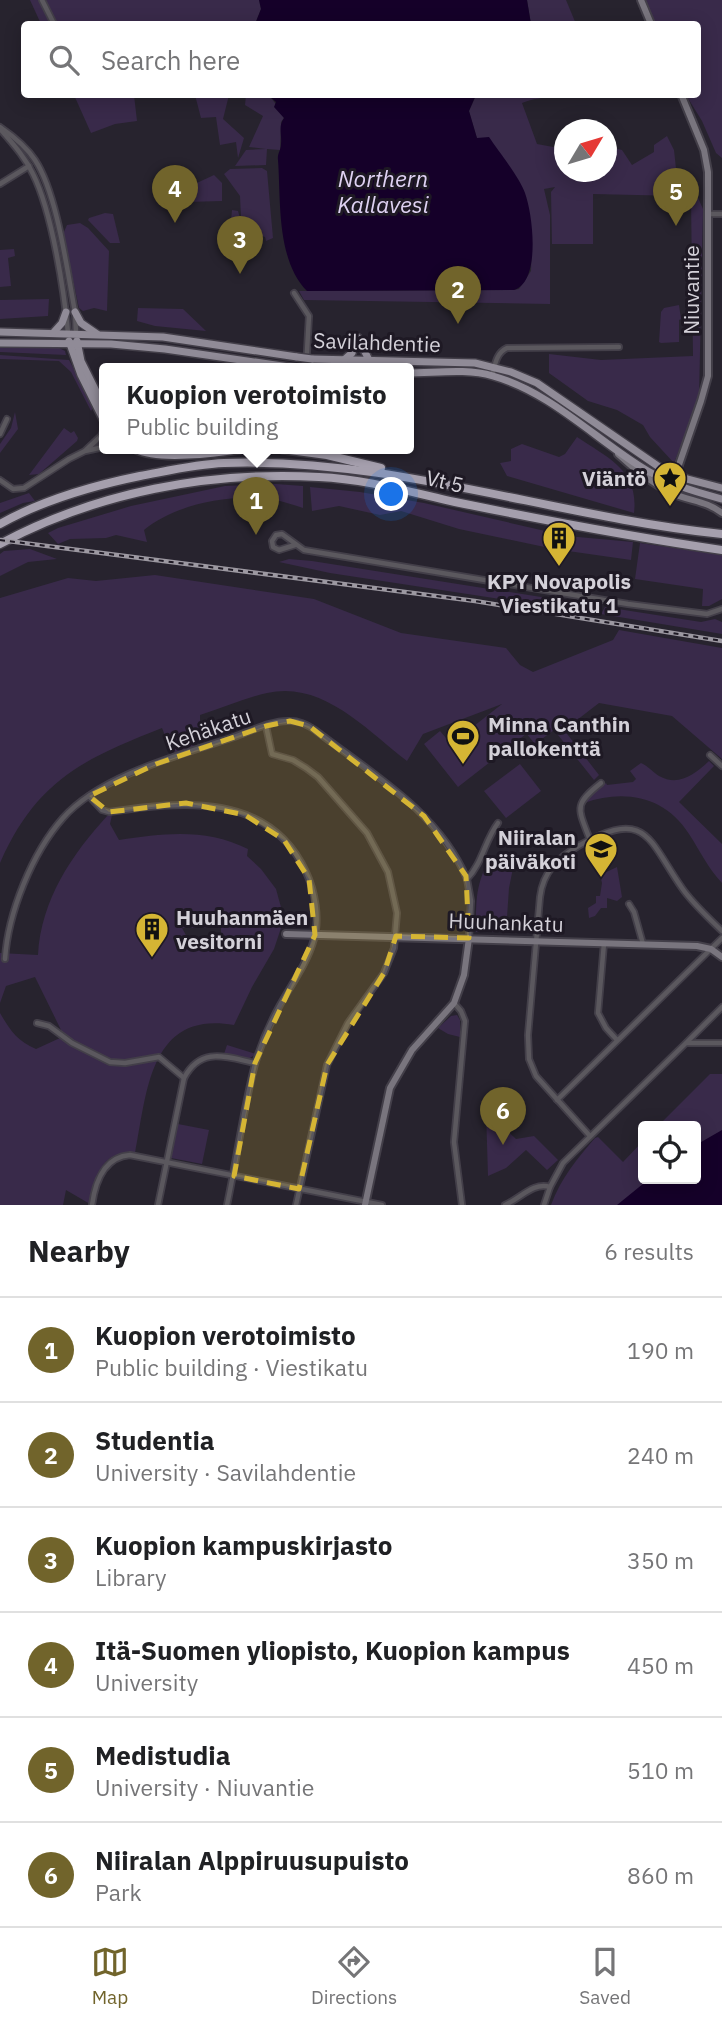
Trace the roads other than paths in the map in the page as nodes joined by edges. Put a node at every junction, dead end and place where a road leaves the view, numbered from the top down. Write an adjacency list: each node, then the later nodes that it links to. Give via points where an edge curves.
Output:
1 (42, 0): 3 (street)
2 (641, 0): 4 (street)
3 (52, 21)
4 (650, 21)
5 (683, 98): 9 (street, Niuvantie, via 706,158)
6 (0, 128): 7 (street); 13 (street, via 21,143 46,182)
7 (29, 166): 8 (street); 12 (street, via 51,233)
8 (0, 184)
9 (709, 214): 10 (street); 37 (street, Niuvantie, via 708,376)
10 (722, 214)
11 (294, 293): 24 (street, via 309,316)
12 (66, 312): 15 (street); 16 (main road)
13 (75, 312): 15 (street); 17 (main road, via 81,323)
14 (0, 332): 16 (main road, Savilahdentie)
15 (72, 333): 16 (main road, Savilahdentie); 17 (main road, Savilahdentie); 19 (main road)
16 (53, 334)
17 (98, 334): 21 (main road, Savilahdentie, bridge, via 163,337)
18 (0, 343): 19 (main road, Savilahdentie)
19 (74, 344): 23 (main road, Savilahdentie, via 165,349); 28 (main road); 29 (main road, via 81,375)
20 (619, 347): 25 (street, via 502,350)
21 (344, 360): 22 (main road, Savilahdentie); 22 (main road, via 352,354 358,338)
22 (370, 362): 25 (main road, Savilahdentie)
23 (262, 363)
24 (306, 363)
25 (495, 366): 27 (street); 37 (main road, Savilahdentie, via 537,383)
26 (414, 373): 27 (main road, Savilahdentie)
27 (492, 376): 32 (main road, Savilahdentie, via 540,397)
28 (99, 397)
29 (99, 411)
30 (7, 419): 31 (street)
31 (0, 434)
32 (598, 437): 40 (main road, Savilahdentie); 43 (street, via 659,486)
33 (99, 442): 35 (street)
34 (99, 442): 35 (street)
35 (85, 451): 39 (street, via 24,488 13,489)
36 (313, 454): 38 (highway, via 356,461)
37 (675, 475): 40 (street, Niuvantie); 41 (main road, Savilahdentie)
38 (410, 479): 44 (highway, Vt 5, via 321,465 222,463 114,482); 45 (highway, Vt 5)
39 (0, 480)
40 (672, 485): 42 (main road, Savilahdentie)
41 (722, 488)
42 (722, 499)
43 (722, 513)
44 (0, 522)
45 (719, 534)
46 (0, 545): 48 (highway, Vt 5, via 84,508 137,493 205,480 270,475 387,486 596,530)
47 (295, 545): 47 (street, via 279,550 272,541 282,534); 49 (street, via 628,604 707,614)
48 (721, 550)
49 (722, 609)
50 (266, 726): 54 (street, Kehäkatu, via 156,764); 57 (street, Kehäkatu, via 290,721 315,730 424,816 448,844); 62 (street, via 272,754 293,760 318,777 374,842 394,892)
51 (710, 755): 52 (street)
52 (722, 766)
53 (601, 783): 56 (street, via 580,803)
54 (89, 796): 61 (street, via 109,812 199,804 262,823 290,847 305,870 314,900); 70 (street, Kehäkatu, via 55,827 35,862 15,909)
55 (498, 823): 57 (street)
56 (590, 840): 59 (street, via 619,829 645,836 660,851 687,895); 65 (street, via 548,871 541,888)
57 (467, 880): 63 (street)
58 (629, 904): 67 (street)
59 (722, 931)
60 (286, 934): 61 (street, Huuhankatu)
61 (315, 934): 62 (street, Huuhankatu); 77 (street)
62 (396, 936): 63 (street, Huuhankatu); 84 (street, via 384,974 348,1023 327,1065)
63 (469, 938): 65 (street, Huuhankatu); 71 (street)
64 (722, 938): 68 (street)
65 (537, 940): 66 (street, Huuhankatu); 79 (street, via 529,1059 534,1074)
66 (604, 942): 67 (street, Huuhankatu); 74 (street, via 598,1013)
67 (643, 944): 68 (street, Huuhankatu)
68 (710, 949): 69 (street, Huuhankatu); 74 (street)
69 (722, 957)
70 (5, 960)
71 (454, 1003): 85 (street, via 412,1050 393,1082); 91 (street, via 465,1021 454,1142)
72 (722, 1007): 75 (street)
73 (37, 1023): 78 (street, via 110,1062 159,1057)
74 (617, 1040): 79 (street)
75 (687, 1043): 76 (street); 80 (street)
76 (722, 1043)
77 (256, 1063): 78 (street, via 210,1056 197,1062); 82 (street)
78 (184, 1078): 81 (street)
79 (556, 1100): 80 (street)
80 (590, 1136): 83 (street, via 563,1163)
81 (167, 1162): 82 (street); 86 (street, via 130,1155 112,1161 100,1177); 87 (street)
82 (233, 1176): 84 (street); 88 (street)
83 (550, 1187): 92 (street, via 534,1187); 93 (street)
84 (299, 1189): 85 (street); 89 (street)
85 (365, 1204): 90 (street)
86 (92, 1205)
87 (158, 1205)
88 (228, 1205)
89 (296, 1205)
90 (382, 1205)
91 (462, 1205)
92 (505, 1205)
93 (544, 1205)

